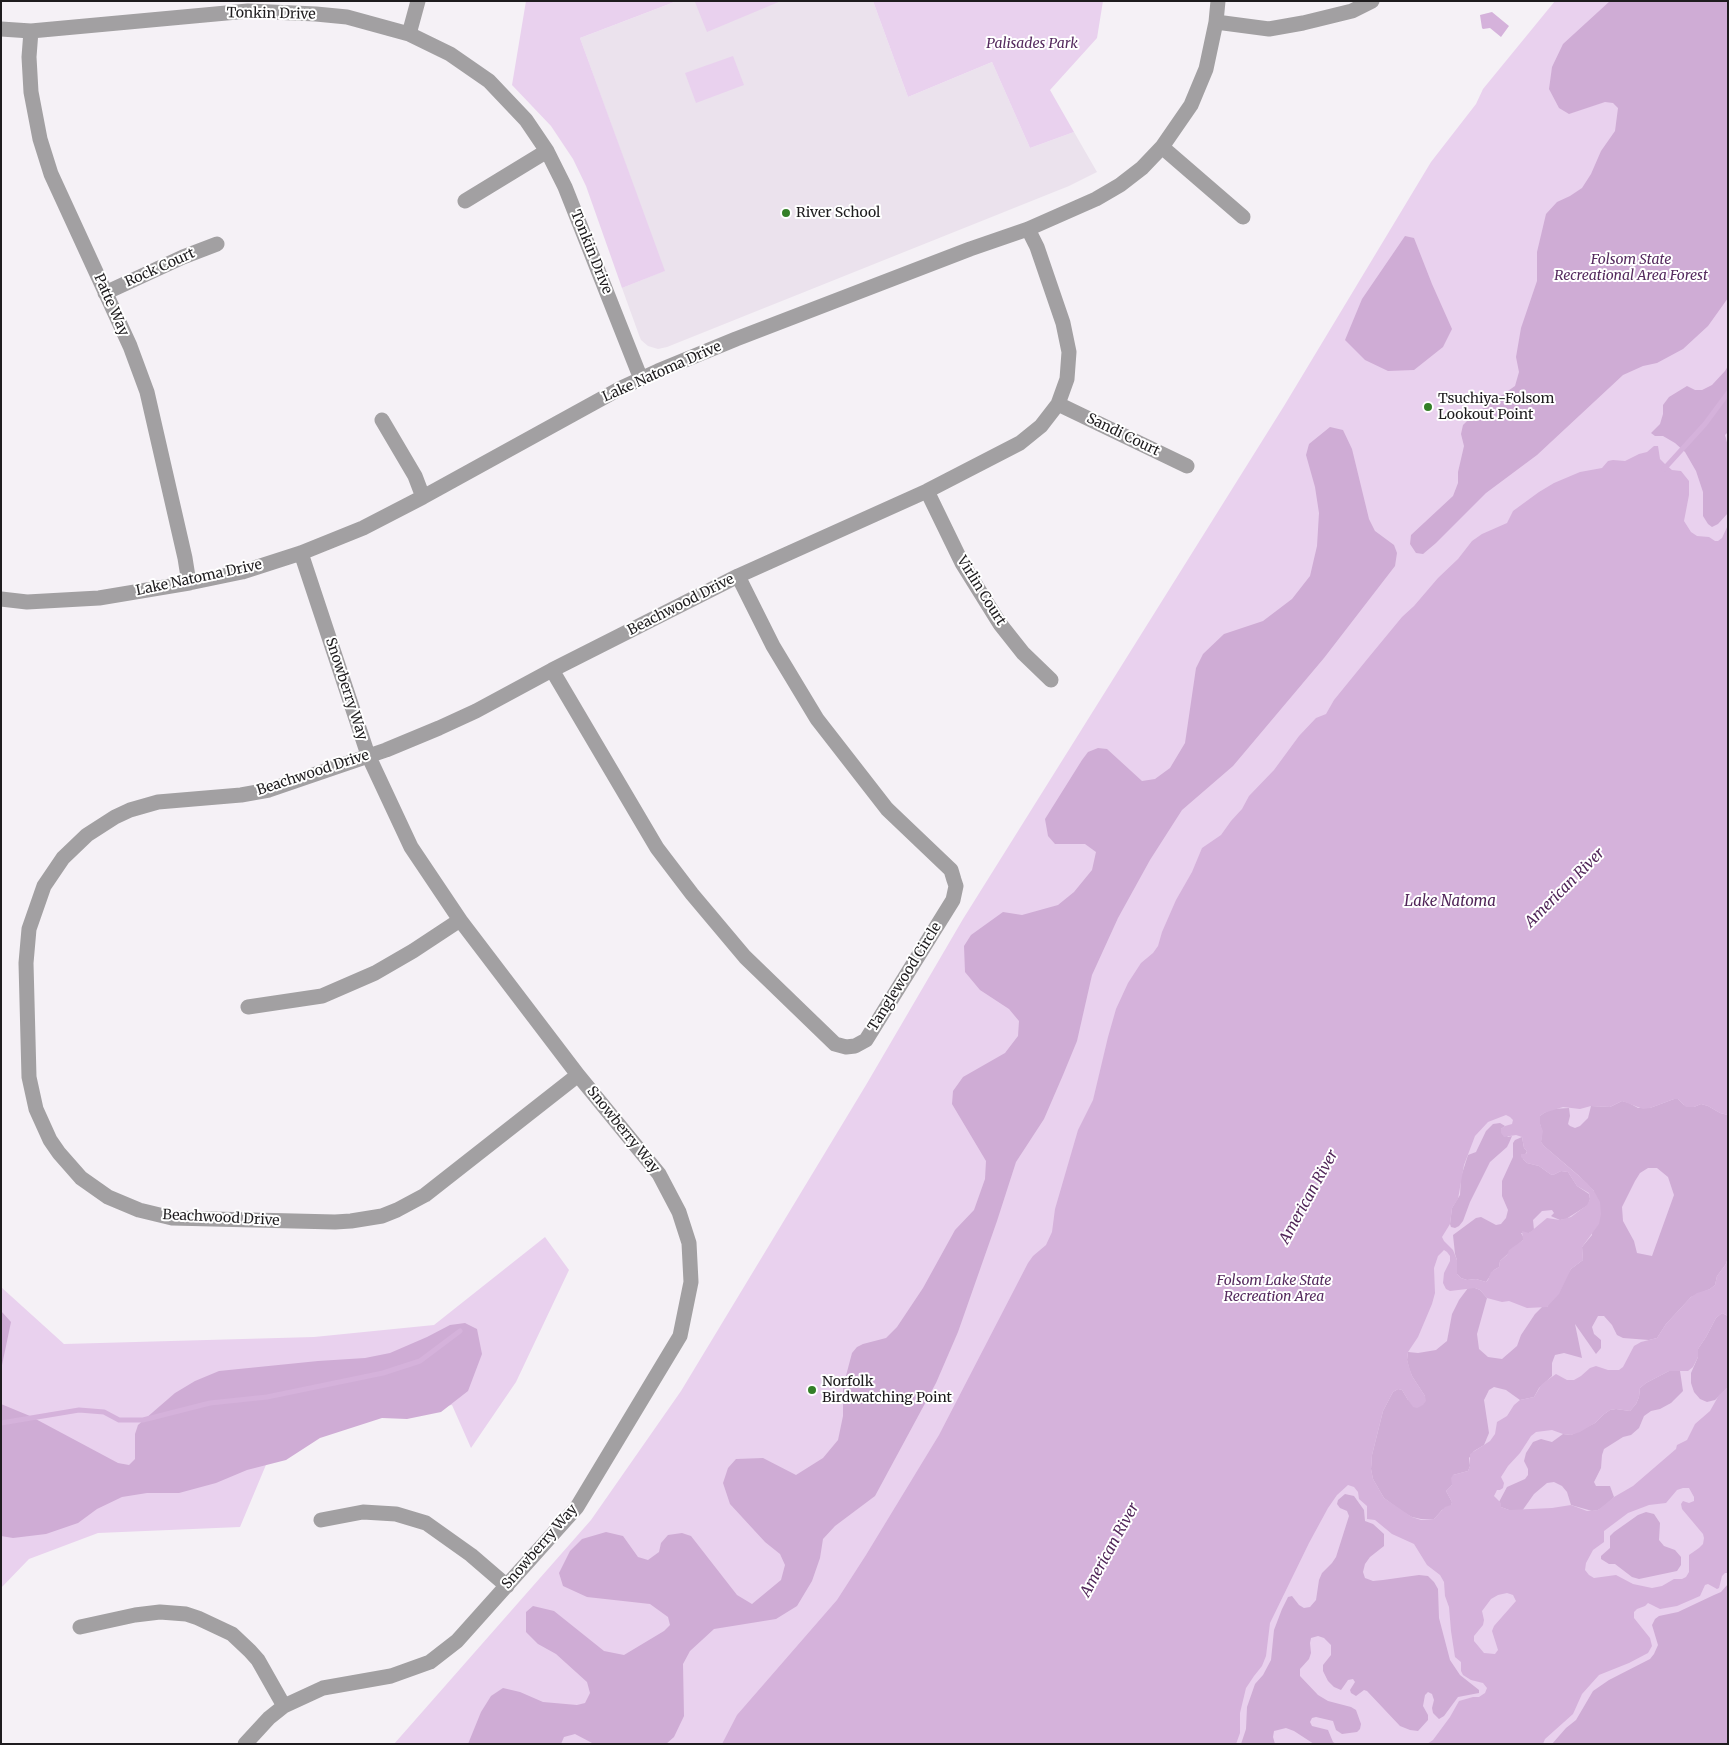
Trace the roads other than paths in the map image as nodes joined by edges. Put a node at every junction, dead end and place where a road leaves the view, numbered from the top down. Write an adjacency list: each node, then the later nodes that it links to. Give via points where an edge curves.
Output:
1 (418, 1): 8 (street)
2 (1218, 1): 5 (street, Lake Natoma Drive)
3 (1372, 1): 5 (street, via 1352,11 1269,28)
4 (248, 6): 7 (street, Tonkin Drive); 8 (street, Tonkin Drive, via 346,17)
5 (1216, 22): 9 (street, Lake Natoma Drive, via 1206,68 1191,105)
6 (1, 29): 7 (street, Tonkin Drive)
7 (31, 30): 15 (street, Patte Way, via 28,57 40,139 51,174)
8 (409, 34): 10 (street, Tonkin Drive, via 450,54 488,81 526,120)
9 (1162, 147): 12 (street); 13 (street, Lake Natoma Drive, via 1120,185)
10 (547, 151): 11 (street); 16 (street, Tonkin Drive, via 565,187)
11 (465, 201)
12 (1243, 217)
13 (1028, 229): 16 (street, Lake Natoma Drive, via 736,338); 17 (street, Beachwood Drive, via 1063,323 1069,352 1067,379)
14 (217, 244): 15 (street, Rock Court)
15 (105, 293): 24 (street, Patte Way, via 147,392)
16 (641, 379): 21 (street, Lake Natoma Drive)
17 (1058, 404): 19 (street, Sandi Court); 20 (street, Beachwood Drive, via 1041,426 1020,443)
18 (382, 420): 21 (street, via 415,476)
19 (1187, 466)
20 (927, 491): 23 (street, Beachwood Drive); 27 (street, Virlin Court, via 962,563 1000,624 1023,653)
21 (422, 497): 22 (street, Lake Natoma Drive, via 363,528)
22 (301, 553): 24 (street, Lake Natoma Drive, via 242,572); 28 (street, Snowberry Way)
23 (738, 576): 26 (street, Beachwood Drive); 26 (street, Tanglewood Circle, via 772,646 817,719 887,808 951,870 956,886 953,900 866,1040 855,1046 834,1044 745,957 692,894 657,848)
24 (189, 584): 25 (street, Lake Natoma Drive, via 98,598 28,602)
25 (1, 599)
26 (552, 670): 28 (street, Beachwood Drive, via 476,711)
27 (1051, 680)
28 (368, 755): 29 (street, Snowberry Way, via 411,847); 31 (street, Beachwood Drive, via 269,790 241,796 158,802 130,810 101,825 63,858 40,894 26,946 29,1077 36,1109 50,1140 81,1178 108,1197 139,1210 172,1218 351,1221 382,1216 425,1195)
29 (460, 920): 30 (street, via 375,973 322,996); 31 (street, Snowberry Way)
30 (248, 1007)
31 (578, 1075): 33 (street, Snowberry Way, via 659,1174 679,1212 689,1243 691,1282 680,1336 592,1482 576,1507)
32 (321, 1520): 33 (street, via 363,1512 396,1514 426,1523)
33 (507, 1586): 35 (street, Snowberry Way, via 457,1641 430,1662 391,1676 323,1688)
34 (80, 1627): 35 (street, via 160,1612 198,1618 232,1634 250,1651)
35 (284, 1706): 36 (street, Snowberry Way)
36 (245, 1744)

